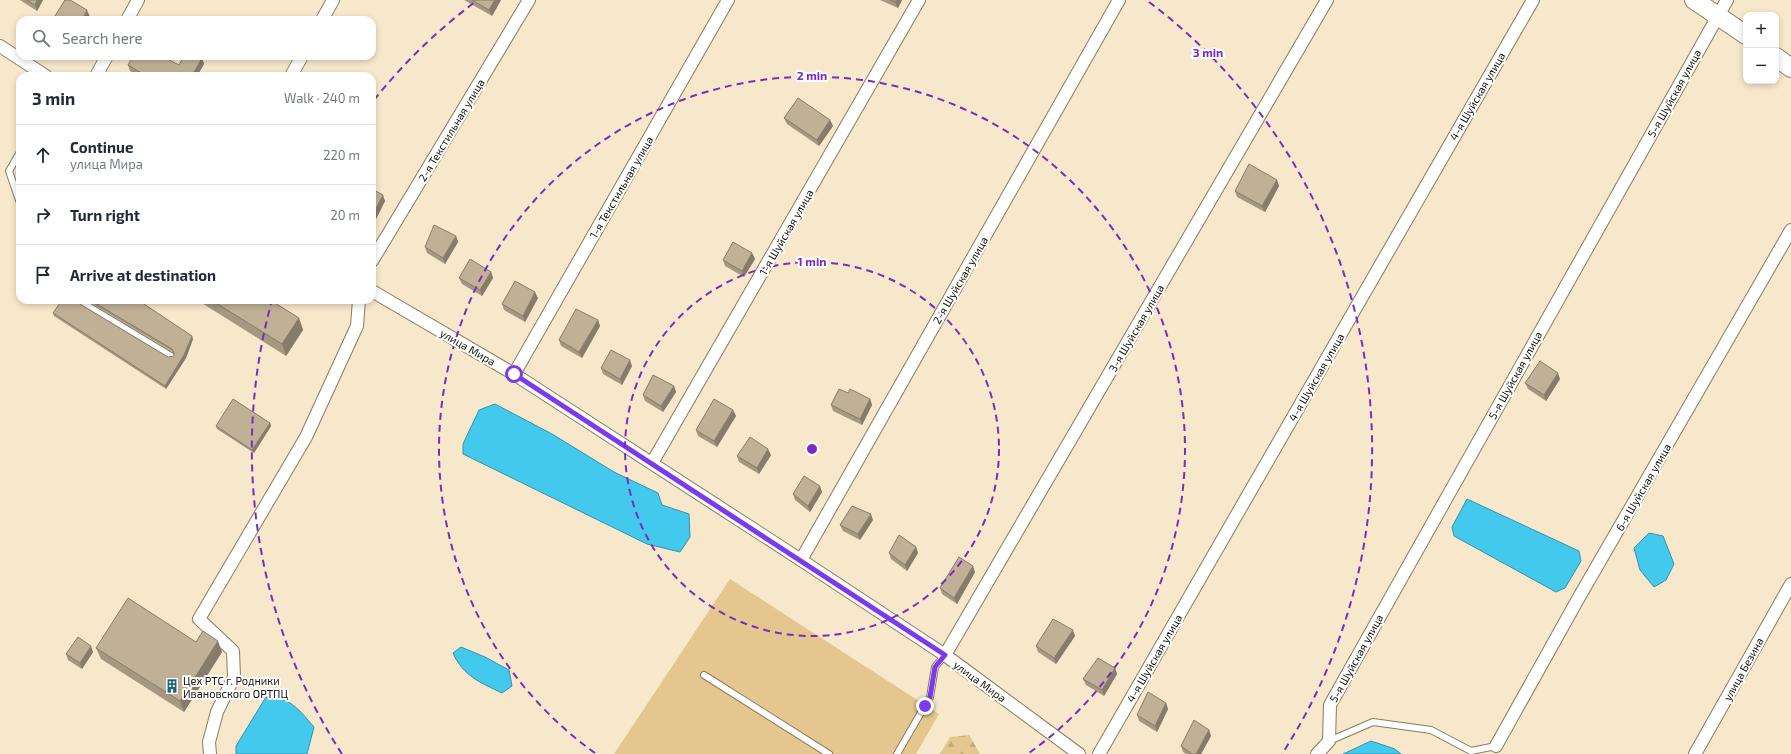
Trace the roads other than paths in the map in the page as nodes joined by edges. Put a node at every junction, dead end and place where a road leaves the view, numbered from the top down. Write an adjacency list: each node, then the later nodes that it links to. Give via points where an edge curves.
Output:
1 (138, 0): 11 (street)
2 (333, 0): 12 (street)
3 (529, 0): 27 (street, 2-я Текстильная улица)
4 (728, 0): 32 (street, 1-я Текстильная улица)
5 (920, 0): 33 (street, 1-я Шуйская улица)
6 (1119, 0): 34 (street, 2-я Шуйская улица)
7 (1327, 0): 36 (street, 3-я Шуйская улица)
8 (1533, 0): 44 (street, 4-я Шуйская улица)
9 (1694, 0): 10 (street)
10 (1722, 7): 13 (street); 38 (street, 5-я Шуйская улица, via 1330,705)
11 (129, 16)
12 (324, 16)
13 (1743, 32)
14 (1, 50): 15 (street)
15 (16, 59)
16 (1779, 59): 20 (street)
17 (18, 60): 21 (street)
18 (105, 60): 22 (street)
19 (300, 60): 23 (street)
20 (1791, 68)
21 (39, 72)
22 (98, 72)
23 (293, 72)
24 (16, 159): 25 (lane, via 9,171)
25 (16, 191)
26 (1791, 230): 39 (street, 6-я Шуйская улица)
27 (376, 254)
28 (376, 293): 32 (street, улица Мира)
29 (85, 304): 31 (lane)
30 (359, 304): 40 (street, via 357,326 306,437 199,619 233,651 234,677 217,712 209,742)
31 (170, 356)
32 (514, 374): 33 (street, улица Мира)
33 (652, 463): 34 (street, улица Мира)
34 (801, 560): 36 (street, улица Мира)
35 (1791, 584): 46 (street, улица Безина)
36 (945, 655): 42 (lane, via 935,667 930,697); 43 (street, улица Мира)
37 (704, 674): 41 (lane)
38 (1329, 741): 39 (lane, via 1373,722 1431,730 1471,751); 45 (street)
39 (1496, 746)
40 (210, 754)
41 (829, 754)
42 (897, 754)
43 (1079, 754)
44 (1099, 754)
45 (1317, 754)
46 (1695, 754)

